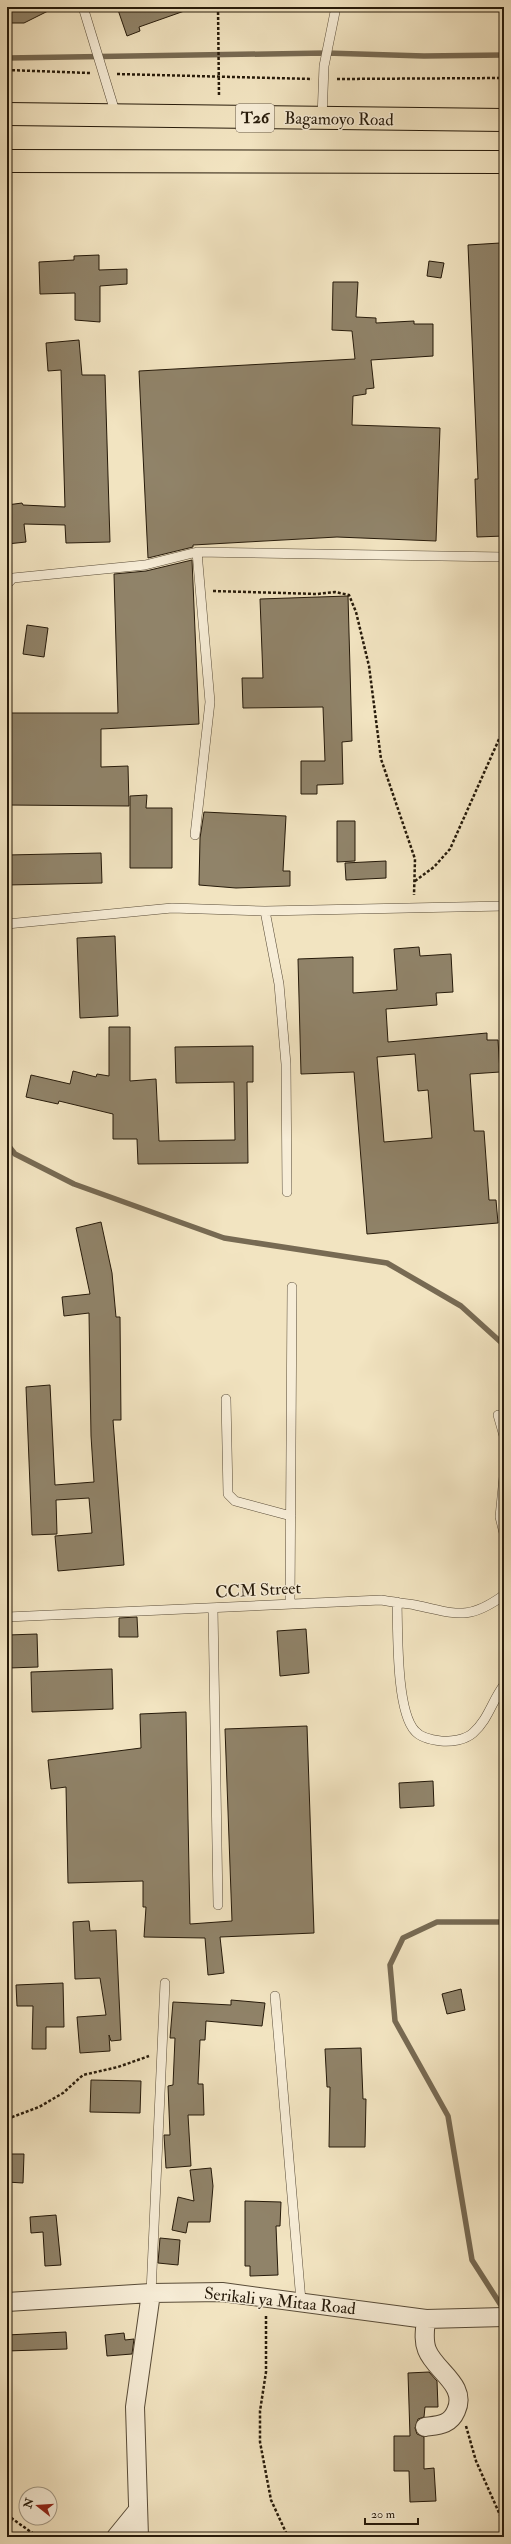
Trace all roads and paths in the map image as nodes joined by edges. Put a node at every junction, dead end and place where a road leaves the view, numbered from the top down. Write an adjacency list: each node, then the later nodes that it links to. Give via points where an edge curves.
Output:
1 (83, 7): 5 (lane)
2 (218, 7): 6 (path)
3 (336, 7): 8 (lane)
4 (7, 70): 5 (path)
5 (105, 74): 6 (path); 10 (lane)
6 (219, 77): 8 (path); 11 (path)
7 (504, 78): 8 (path)
8 (322, 79): 12 (lane)
9 (7, 114): 10 (highway, Bagamoyo Road / T26)
10 (116, 116): 11 (highway, Bagamoyo Road / T26)
11 (220, 118): 12 (highway, Bagamoyo Road / T26)
12 (322, 118): 13 (highway, Bagamoyo Road / T26)
13 (504, 120)
14 (7, 161): 15 (highway)
15 (504, 162)
16 (197, 552): 17 (lane); 18 (lane, via 145,566); 19 (lane)
17 (504, 558)
18 (9, 580)
19 (201, 591): 21 (lane, via 210,702); 22 (path, via 317,594 335,592 349,595 356,612 369,666 381,759 415,859)
20 (504, 728): 22 (path, via 450,849 434,867)
21 (195, 835)
22 (415, 882): 24 (path)
23 (504, 906): 24 (lane)
24 (413, 908): 25 (lane)
25 (266, 911): 26 (lane, via 172,908); 27 (lane, via 279,984 286,1064)
26 (7, 924)
27 (287, 1192)
28 (292, 1287): 33 (lane)
29 (226, 1400): 33 (lane, via 228,1494 235,1501)
30 (498, 1415): 31 (lane)
31 (504, 1436)
32 (504, 1477): 34 (lane, via 500,1517)
33 (291, 1516): 37 (lane)
34 (504, 1534)
35 (504, 1595): 36 (lane, CCM Street, via 489,1606 470,1613 446,1613)
36 (397, 1602): 37 (lane, CCM Street, via 381,1600); 40 (lane, via 402,1696 408,1719 416,1732 430,1740 451,1742 471,1735 482,1724)
37 (290, 1604): 38 (lane, CCM Street)
38 (213, 1608): 39 (lane, CCM Street); 41 (lane)
39 (7, 1617)
40 (504, 1685)
41 (218, 1905)
42 (165, 1983): 44 (lane)
43 (275, 1996): 48 (lane)
44 (161, 2052): 45 (path, via 118,2068 83,2075 63,2094 39,2107); 46 (lane)
45 (7, 2119)
46 (151, 2293): 47 (street, Serikali ya Mitaa Road, via 222,2292); 49 (street, Serikali ya Mitaa Road); 54 (street, via 135,2407)
47 (267, 2297): 48 (street, Serikali ya Mitaa Road); 60 (path, via 266,2372 260,2411 260,2442 271,2500)
48 (300, 2301): 51 (street, Serikali ya Mitaa Road)
49 (7, 2302)
50 (500, 2317): 51 (street, Serikali ya Mitaa Road)
51 (426, 2319): 52 (street, via 426,2350 452,2382 458,2393)
52 (459, 2405): 53 (street, via 453,2417 444,2424); 56 (path, via 476,2461)
53 (425, 2427)
54 (138, 2510): 58 (street); 59 (street)
55 (7, 2515): 57 (path)
56 (504, 2524)
57 (38, 2537)
58 (116, 2537)
59 (139, 2537)
60 (288, 2537)

